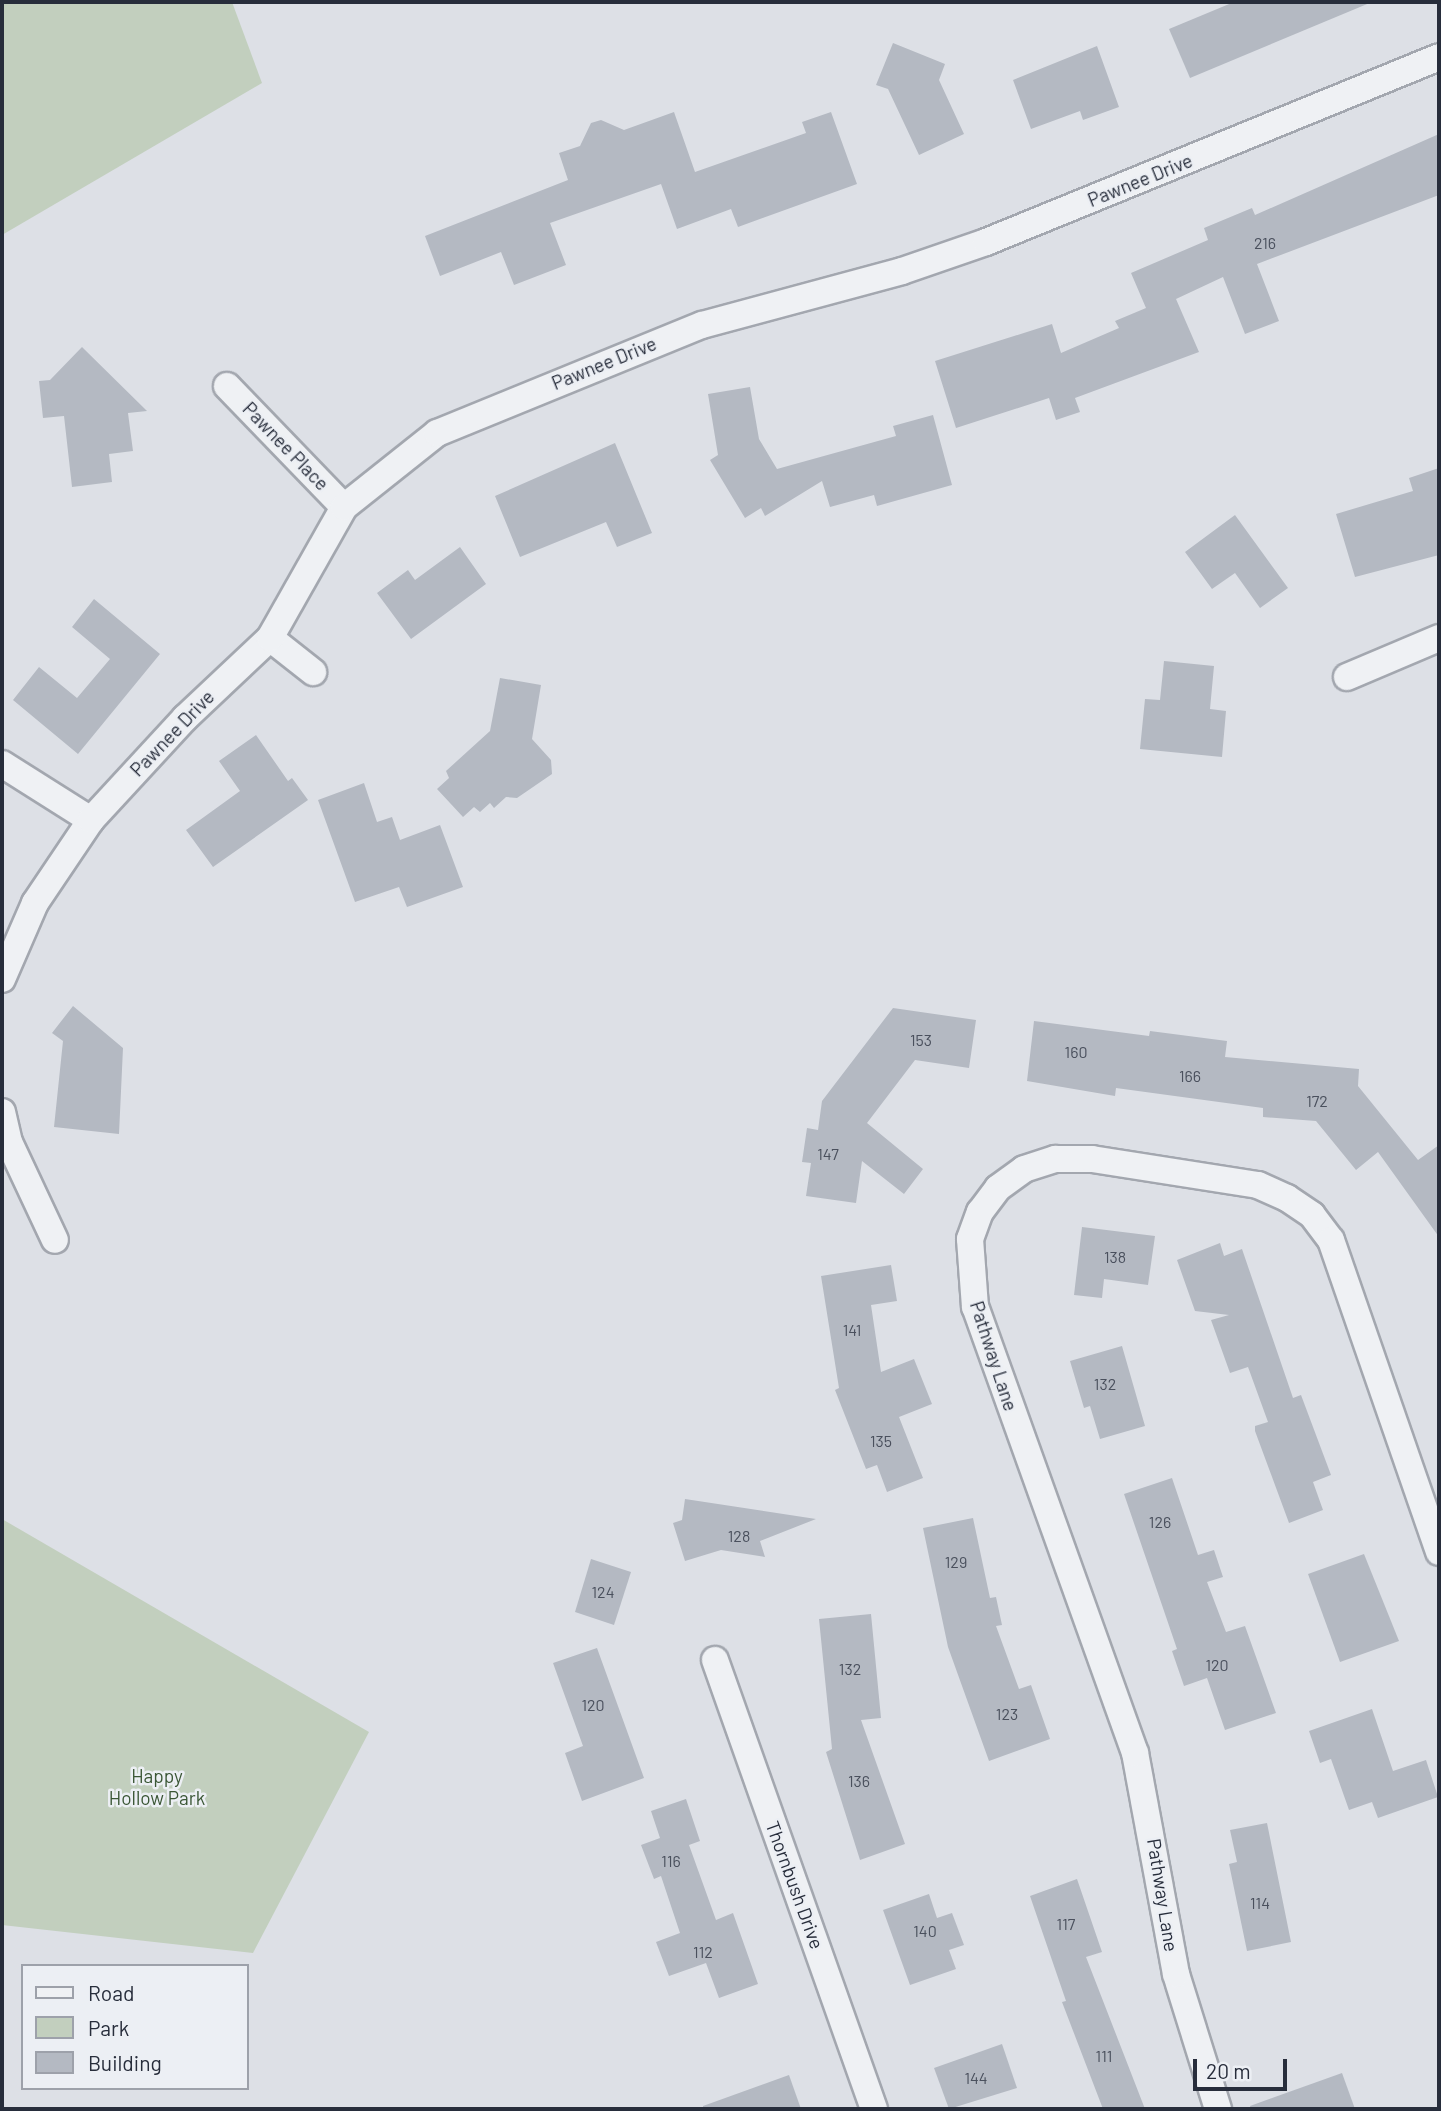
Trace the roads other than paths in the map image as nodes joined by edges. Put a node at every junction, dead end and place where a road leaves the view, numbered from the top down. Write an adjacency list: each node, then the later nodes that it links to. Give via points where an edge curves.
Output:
1 (1439, 57): 3 (street, Pawnee Drive, via 986,242 902,271 702,325 627,352 437,433)
2 (227, 386): 3 (street, Pawnee Place)
3 (344, 507): 4 (street, Pawnee Drive)
4 (270, 638): 6 (street); 9 (street, Pawnee Drive, via 209,694)
5 (1439, 638): 7 (street)
6 (313, 672)
7 (1347, 677)
8 (2, 764): 9 (street)
9 (91, 820): 10 (street, Pawnee Drive, via 35,903)
10 (2, 979)
11 (2, 1112): 12 (street, via 9,1142)
12 (55, 1240)
13 (1439, 1552): 16 (street, Pathway Lane, via 1331,1240 1312,1215 1258,1185 1080,1159 1055,1159 1024,1169 998,1188 979,1212 970,1239 975,1307 1135,1753 1176,1974)
14 (715, 1660): 15 (street, Thornbush Drive)
15 (874, 2109)
16 (1218, 2109)

